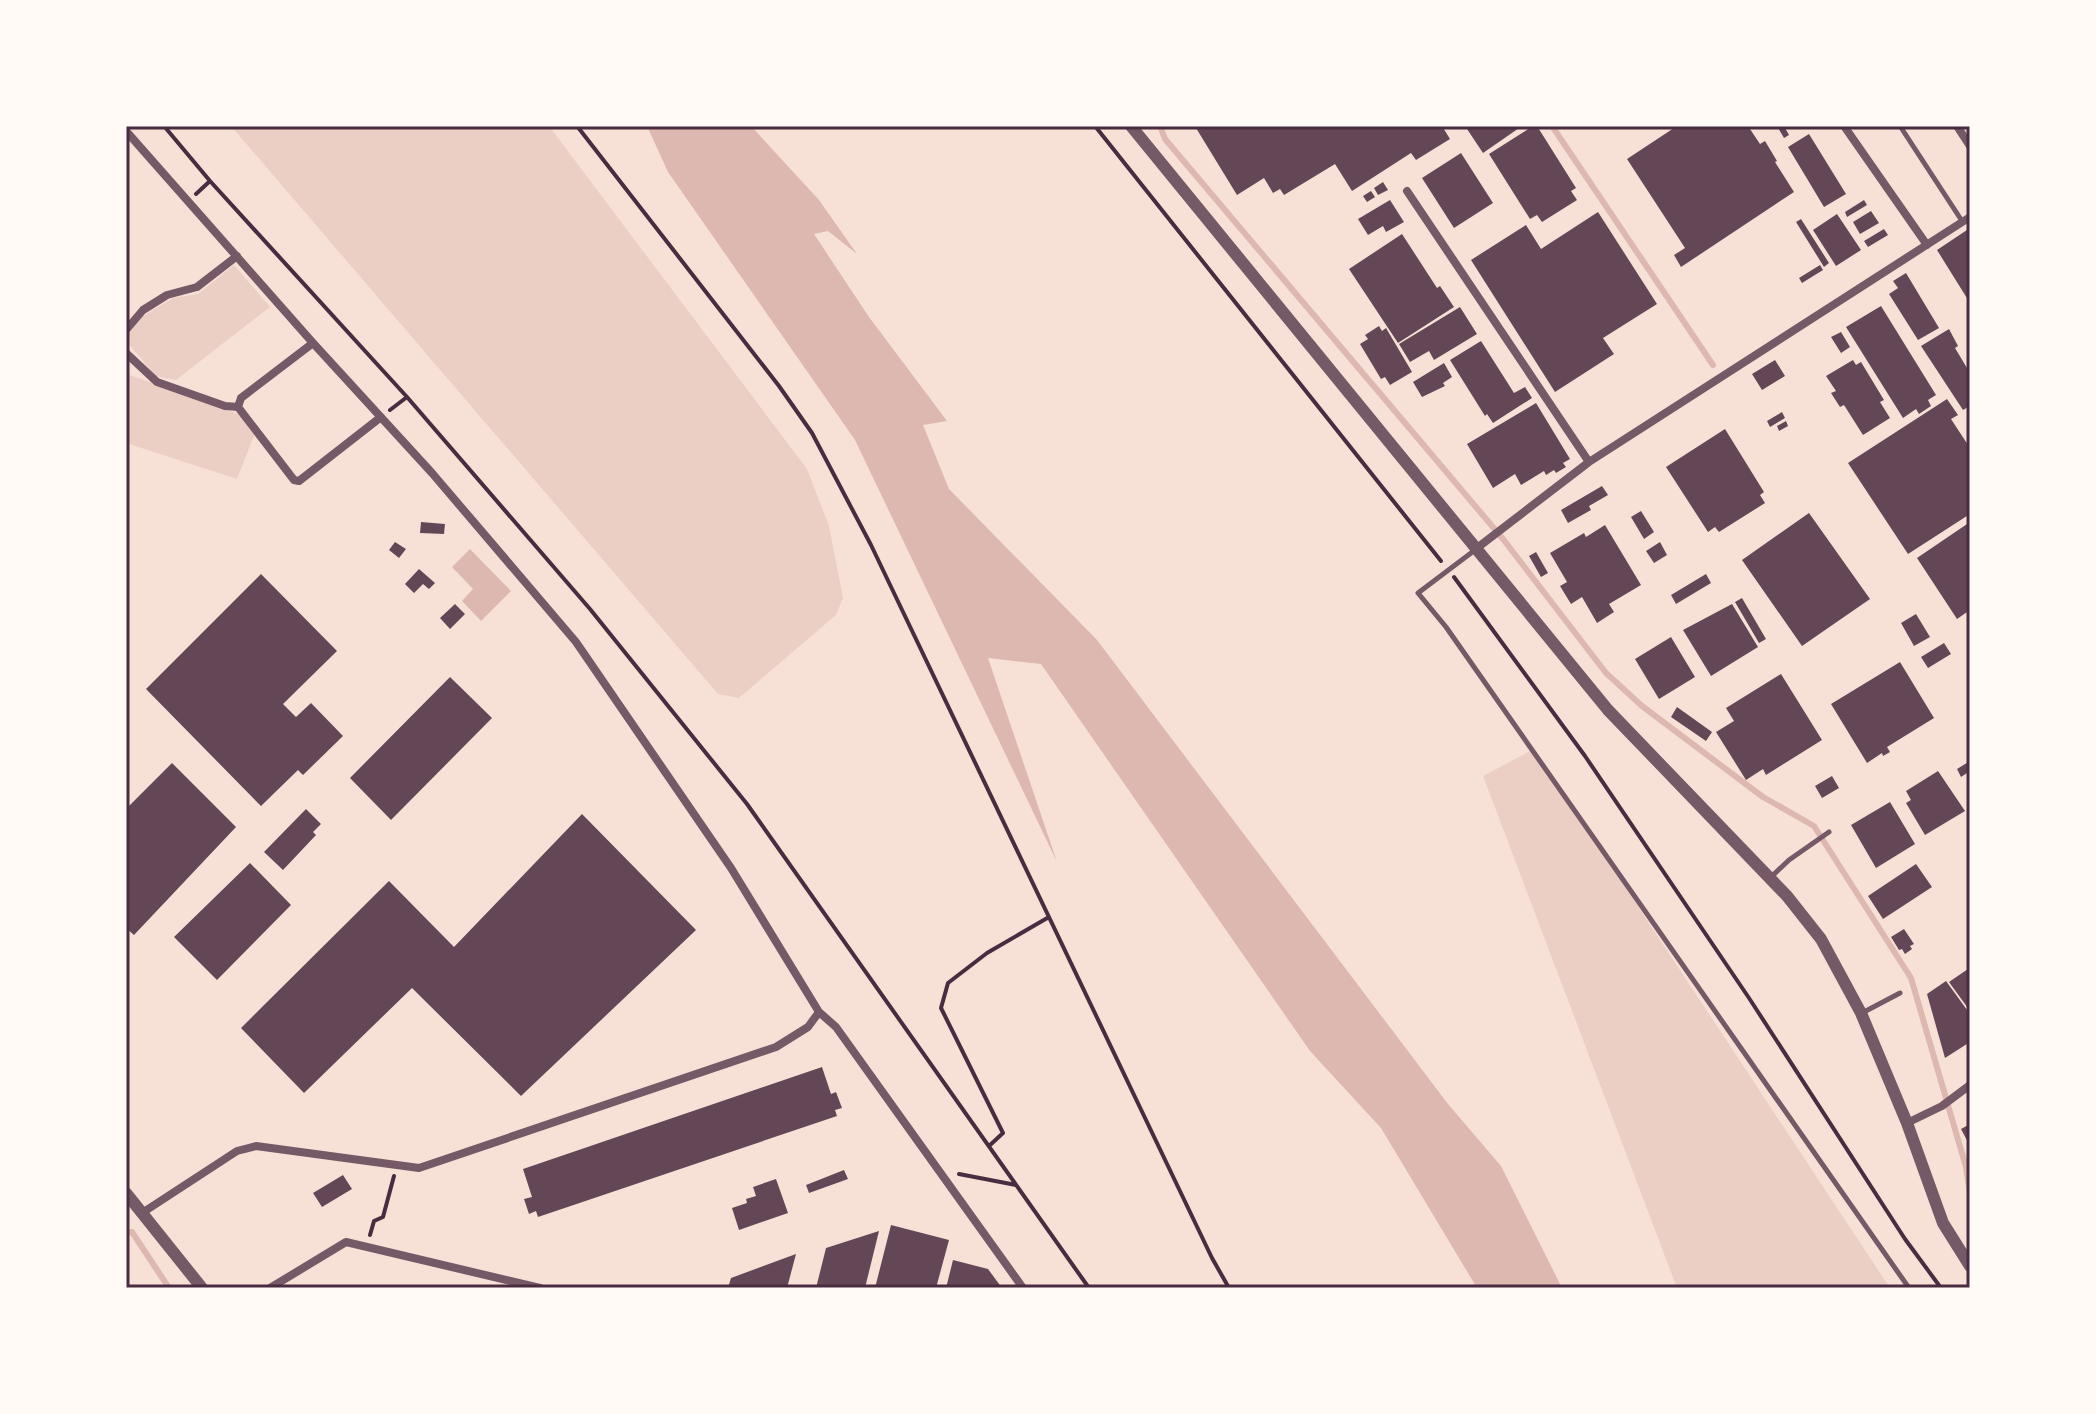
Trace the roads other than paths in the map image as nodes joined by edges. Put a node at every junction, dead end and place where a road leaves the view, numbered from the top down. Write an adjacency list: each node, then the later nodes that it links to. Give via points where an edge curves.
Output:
1 (1131, 126): 17 (street)
2 (1844, 126): 9 (street)
3 (1900, 126): 8 (lane)
4 (1957, 126): 6 (street)
5 (126, 131): 10 (street)
6 (1970, 146)
7 (1407, 191): 16 (street)
8 (1966, 219): 9 (street)
9 (1927, 245): 16 (street)
10 (237, 256): 11 (street, via 197,287 167,295 143,310); 12 (street)
11 (126, 330)
12 (313, 343): 14 (street, via 241,398); 15 (street)
13 (126, 353): 14 (street, via 157,382)
14 (238, 407): 15 (street, via 299,481)
15 (381, 417): 21 (street, via 576,642 731,868)
16 (1589, 462): 17 (street)
17 (1477, 548): 19 (street, via 1608,710); 32 (lane, via 1418,593)
18 (1829, 832): 19 (lane)
19 (1770, 878): 22 (street, via 1821,939)
20 (1900, 993): 22 (lane)
21 (819, 1012): 26 (street, via 808,1027 776,1047 419,1168 256,1146 237,1151); 31 (street, via 836,1027)
22 (1861, 1013): 24 (street)
23 (1970, 1085): 24 (street)
24 (1907, 1123): 27 (street, via 1943,1223)
25 (126, 1193): 26 (street)
26 (142, 1213): 28 (street)
27 (1970, 1266)
28 (202, 1288)
29 (270, 1288): 30 (street, via 346,1242)
30 (540, 1288)
31 (1023, 1288)
32 (1909, 1288)

